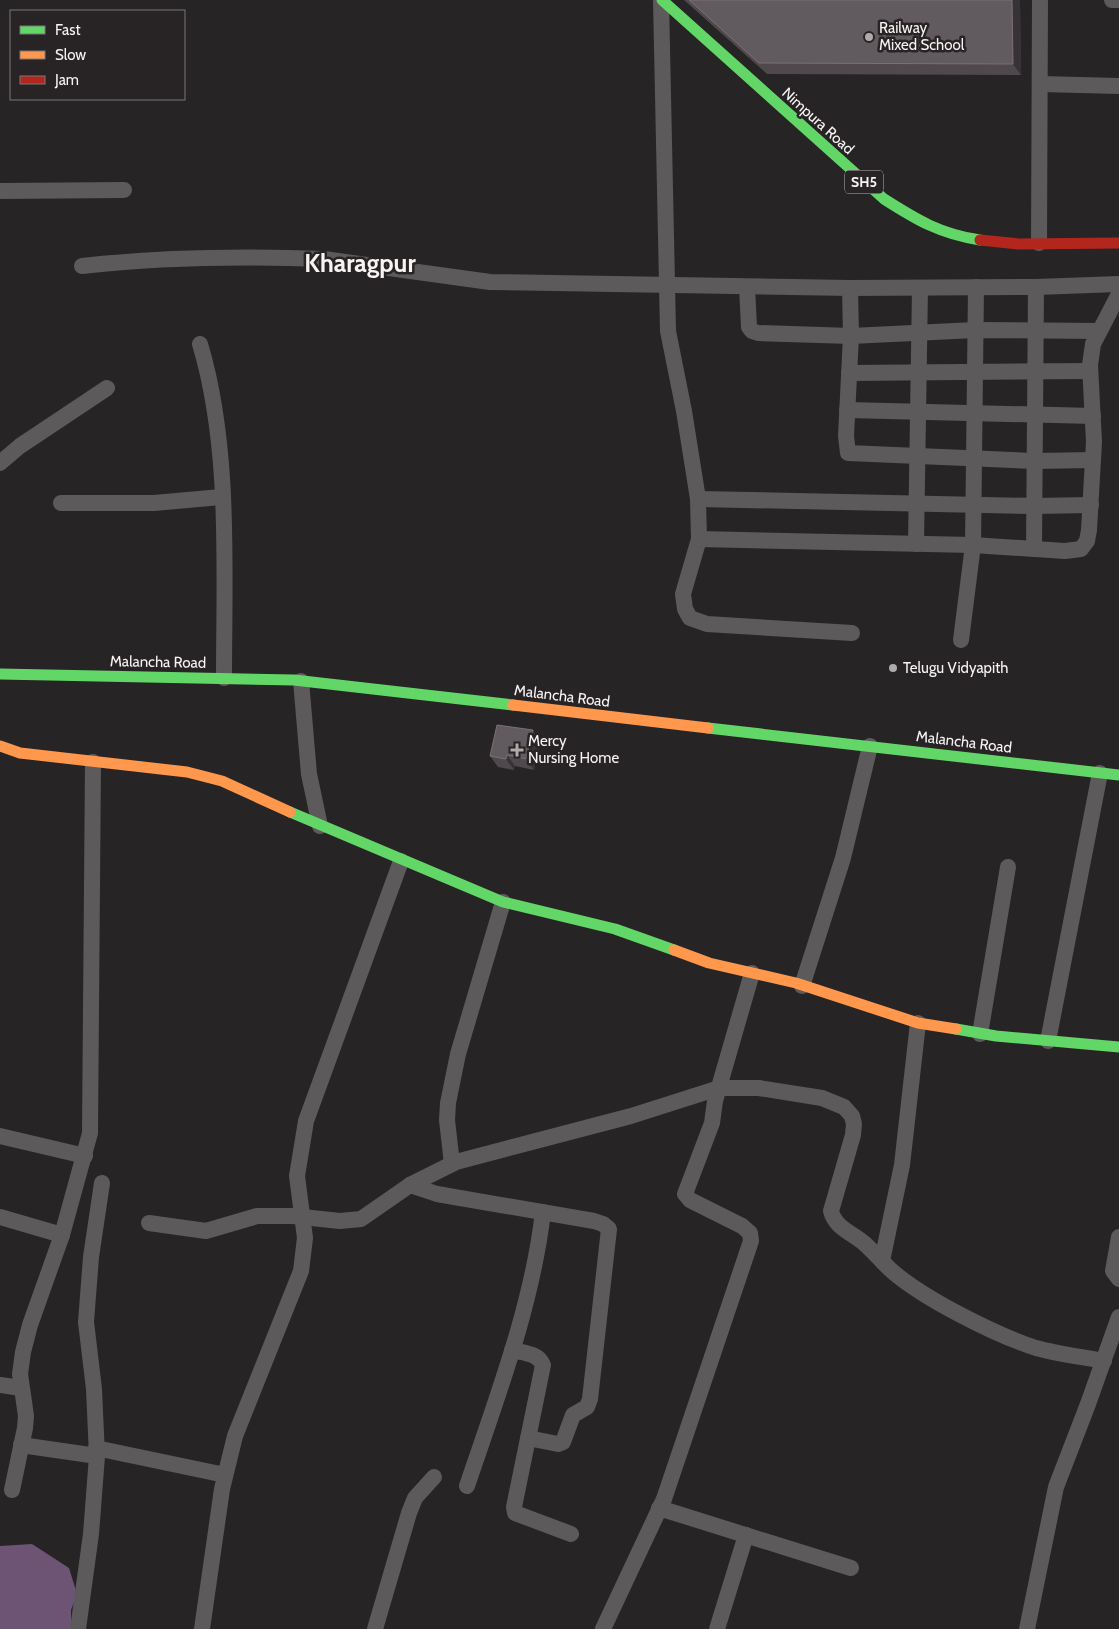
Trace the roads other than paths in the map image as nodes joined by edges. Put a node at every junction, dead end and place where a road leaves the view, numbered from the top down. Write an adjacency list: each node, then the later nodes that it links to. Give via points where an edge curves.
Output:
1 (661, 0): 9 (street, Nimpura Road / SH5, via 884,200 923,224 947,232 983,240); 13 (street)
2 (1040, 0): 5 (street)
3 (1112, 0): 4 (street)
4 (1119, 0)
5 (1040, 84): 6 (street); 9 (street)
6 (1119, 86)
7 (124, 190): 8 (street)
8 (0, 191)
9 (1039, 243): 10 (street, Nimpura Road / SH5)
10 (1119, 243)
11 (82, 266): 13 (street, via 134,260 223,257 324,259 490,282)
12 (1119, 284): 16 (street)
13 (665, 285): 14 (street); 43 (street, via 668,331)
14 (747, 287): 17 (street); 24 (street, via 748,323 752,331)
15 (976, 287): 16 (street); 18 (street); 20 (street)
16 (1036, 287): 21 (street)
17 (850, 288): 18 (street); 24 (street)
18 (920, 288): 23 (street)
19 (1119, 294): 22 (street)
20 (975, 330): 21 (street); 23 (street); 27 (street)
21 (1035, 330): 22 (street); 28 (street)
22 (1099, 331): 26 (street, via 1093,344)
23 (919, 334): 24 (street); 30 (street)
24 (851, 336): 29 (street)
25 (200, 344): 42 (street, via 217,417)
26 (1090, 371): 28 (street); 36 (street)
27 (975, 372): 28 (street); 30 (street); 34 (street)
28 (1035, 372): 35 (street)
29 (849, 373): 30 (street); 32 (street)
30 (918, 373): 33 (street)
31 (107, 388): 41 (street)
32 (847, 410): 33 (street); 37 (street, via 848,453)
33 (918, 413): 34 (street); 37 (street)
34 (974, 415): 35 (street); 38 (street)
35 (1035, 416): 36 (street); 40 (street)
36 (1093, 416): 39 (street)
37 (917, 456): 38 (street); 45 (street)
38 (974, 459): 40 (street); 46 (street)
39 (1093, 460): 40 (street); 47 (street)
40 (1034, 461): 48 (street)
41 (0, 463)
42 (221, 497): 44 (street, via 154,503); 56 (street)
43 (698, 499): 45 (street); 49 (street)
44 (61, 503)
45 (916, 503): 46 (street); 50 (street)
46 (974, 504): 48 (street); 51 (street)
47 (1091, 505): 48 (street); 52 (street, via 1087,542 1081,549)
48 (1034, 506): 52 (street)
49 (699, 539): 50 (street); 53 (street, via 683,594 685,608 696,622)
50 (916, 544): 51 (street)
51 (973, 545): 52 (street); 54 (street)
52 (1034, 549)
53 (852, 633)
54 (961, 640)
55 (0, 674): 56 (street, Malancha Road)
56 (224, 678): 57 (street, Malancha Road)
57 (301, 680): 59 (street, Malancha Road); 63 (street, via 309,774)
58 (0, 746): 60 (street, via 20,753)
59 (870, 746): 61 (street, Malancha Road); 68 (street, via 843,858)
60 (93, 762): 63 (street, via 206,776); 75 (street, via 90,1133)
61 (1100, 773): 62 (street, Malancha Road); 71 (street)
62 (1119, 775)
63 (320, 826): 64 (street)
64 (401, 861): 66 (street); 81 (street, via 306,1122 297,1176)
65 (1008, 867): 70 (street)
66 (503, 902): 67 (street, via 615,929 710,963); 76 (street, via 458,1054 447,1120)
67 (752, 973): 68 (street); 73 (street)
68 (802, 986): 69 (street)
69 (918, 1023): 70 (street); 85 (street, via 902,1165)
70 (980, 1034): 71 (street)
71 (1048, 1041): 72 (street)
72 (1119, 1046)
73 (719, 1088): 76 (street, via 631,1116); 85 (street, via 759,1088 822,1098 844,1107 852,1116 853,1135 831,1211 833,1220 852,1232); 99 (street, via 712,1123 685,1194 690,1200 742,1226 750,1233 751,1241)
74 (0, 1136): 75 (street)
75 (85, 1156): 83 (street)
76 (452, 1164): 78 (street)
77 (102, 1183): 94 (street, via 86,1322 94,1389)
78 (410, 1185): 79 (street, via 437,1194); 81 (street, via 361,1219 340,1221)
79 (543, 1212): 88 (street, via 540,1238); 92 (street, via 603,1224 609,1229 609,1238 587,1406 573,1415 563,1442 558,1444)
80 (0, 1217): 83 (street)
81 (304, 1217): 82 (street, via 257,1216 206,1231); 95 (street, via 301,1271 249,1396)
82 (149, 1223)
83 (62, 1235): 91 (street, via 30,1325 23,1352)
84 (1119, 1237): 86 (street, via 1113,1271)
85 (882, 1261): 89 (street, via 916,1289 1006,1336 1037,1348)
86 (1119, 1279)
87 (1119, 1318): 89 (street)
88 (512, 1350): 92 (street, via 535,1356 543,1365); 97 (street)
89 (1104, 1362): 108 (street, via 1056,1487)
90 (0, 1385): 91 (street)
91 (21, 1388): 93 (street, via 26,1416)
92 (528, 1438): 100 (street, via 515,1513)
93 (22, 1445): 94 (street); 98 (street)
94 (96, 1452): 95 (street); 103 (street, via 91,1534)
95 (225, 1475): 104 (street)
96 (434, 1477): 105 (street, via 415,1498 409,1513)
97 (467, 1486)
98 (12, 1490)
99 (659, 1508): 101 (street); 106 (street)
100 (571, 1534)
101 (746, 1535): 102 (street); 107 (street)
102 (851, 1568)
103 (78, 1629)
104 (202, 1629)
105 (375, 1629)
106 (603, 1629)
107 (717, 1629)
108 (1027, 1629)

